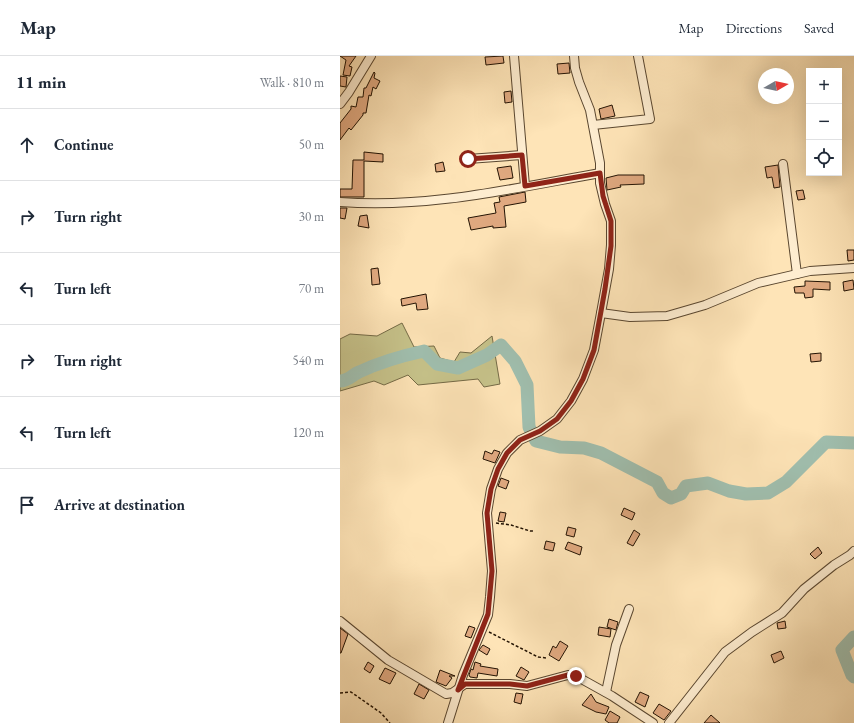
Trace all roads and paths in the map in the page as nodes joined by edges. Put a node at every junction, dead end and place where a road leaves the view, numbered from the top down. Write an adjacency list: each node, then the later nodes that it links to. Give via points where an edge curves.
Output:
1 (371, 56): 5 (street)
2 (514, 56): 7 (street)
3 (574, 56): 6 (street, via 575,68)
4 (638, 56): 6 (street, via 650,119)
5 (340, 104)
6 (593, 126): 10 (street)
7 (522, 155): 8 (street); 11 (street)
8 (468, 159)
9 (783, 164): 14 (street)
10 (600, 173): 11 (street); 15 (street, via 603,196 611,221 611,246)
11 (525, 186): 12 (street, via 475,195 397,203)
12 (340, 202)
13 (854, 268): 14 (street)
14 (796, 274): 15 (street, via 758,284 705,305 668,316 630,317)
15 (601, 313): 16 (street, via 594,350 571,401 557,419 540,431 520,440 507,453 498,469 491,489)
16 (488, 522): 17 (path); 21 (street, via 492,571 488,614)
17 (534, 531)
18 (854, 551): 29 (street, via 804,589 782,613 725,652)
19 (629, 609): 24 (street, via 616,645)
20 (340, 621): 23 (street, via 388,660 446,694)
21 (482, 628): 22 (path, via 538,657); 23 (street)
22 (546, 658)
23 (458, 690): 24 (street, via 465,684 527,686 568,675 576,676); 27 (street)
24 (606, 692): 28 (street)
25 (340, 693): 26 (path, via 351,692 381,713)
26 (390, 723)
27 (448, 723)
28 (653, 723)
29 (668, 723)

